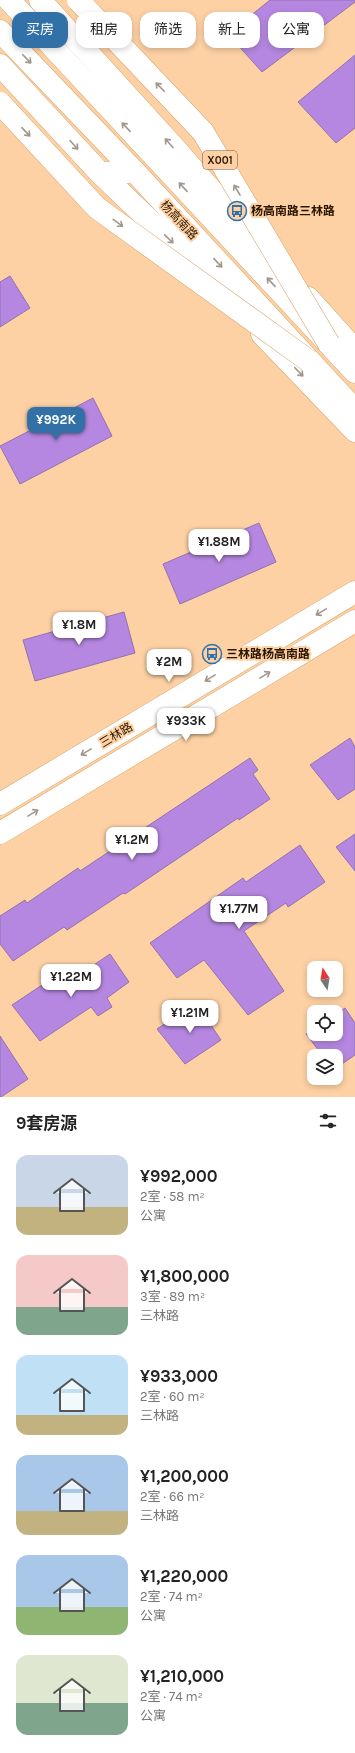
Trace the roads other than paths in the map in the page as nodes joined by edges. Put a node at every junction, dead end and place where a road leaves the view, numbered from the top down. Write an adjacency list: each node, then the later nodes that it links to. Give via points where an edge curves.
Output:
1 (9, 0): 9 (main road, 杨高南路 / X001, one-way to 1, bridge)
2 (40, 0): 10 (main road, X001, one-way to 2)
3 (78, 0): 9 (main road, X001, one-way to 3, bridge, via 203,132)
4 (0, 31): 7 (main road, 杨高南路, one-way to 7)
5 (0, 66): 8 (main road, 杨高南路, one-way to 8)
6 (0, 103): 11 (main road, one-way to 11, bridge, via 96,208)
7 (135, 172): 8 (main road); 11 (main road, 杨高南路, one-way to 11, bridge)
8 (100, 174): 14 (main road, 杨高南路, one-way to 14, via 192,261)
9 (329, 344): 12 (main road, 杨高南路 / X001)
10 (355, 350)
11 (309, 361): 13 (main road, 杨高南路)
12 (355, 372)
13 (355, 410)
14 (355, 431)
15 (355, 592): 17 (main road, 三林路, one-way to 17)
16 (355, 621): 18 (main road, 三林路, one-way to 16)
17 (0, 804)
18 (0, 833)

